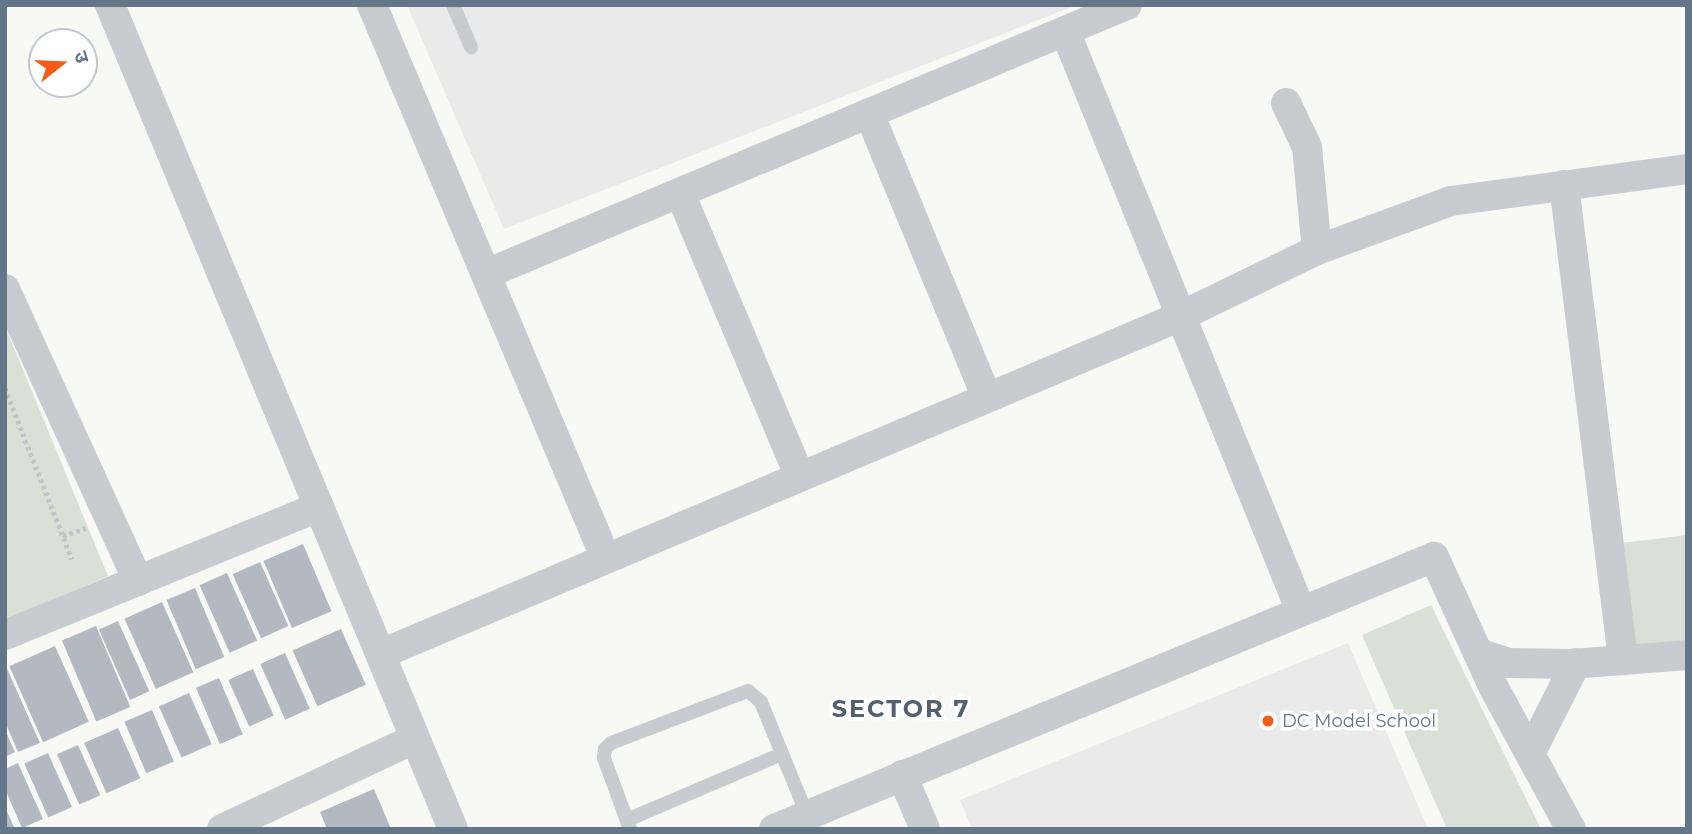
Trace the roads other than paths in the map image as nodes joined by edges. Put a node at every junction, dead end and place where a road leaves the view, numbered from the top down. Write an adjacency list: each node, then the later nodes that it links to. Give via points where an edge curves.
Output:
1 (110, 5): 18 (street)
2 (372, 5): 13 (street)
3 (453, 5): 6 (lane)
4 (1127, 5): 5 (street)
5 (1065, 31): 8 (street); 15 (street)
6 (471, 47)
7 (1286, 103): 12 (street, via 1307,147)
8 (869, 113): 11 (street); 16 (street)
9 (1687, 169): 10 (street)
10 (1564, 185): 12 (street, via 1451,201); 26 (street)
11 (680, 192): 13 (street); 17 (street)
12 (1317, 250): 15 (street)
13 (486, 274): 19 (street)
14 (5, 289): 20 (street)
15 (1181, 316): 16 (street); 21 (street)
16 (987, 398): 17 (street)
17 (800, 477): 19 (street)
18 (319, 507): 20 (street); 24 (street)
19 (607, 559): 24 (street)
20 (138, 581): 22 (street)
21 (1301, 611): 23 (street, via 1434,556); 31 (street)
22 (5, 635)
23 (1478, 653): 27 (street, via 1508,663); 30 (street)
24 (381, 654): 28 (street)
25 (1687, 655): 26 (street)
26 (1623, 660): 27 (street)
27 (1576, 663): 30 (street)
28 (414, 739): 34 (street); 35 (street)
29 (782, 754): 32 (lane); 33 (lane); 33 (lane, via 761,702 748,691 611,743 604,758)
30 (1530, 754): 38 (street)
31 (902, 775): 32 (street); 37 (street)
32 (807, 815): 36 (street)
33 (629, 825)
34 (222, 829)
35 (453, 829)
36 (774, 829)
37 (925, 829)
38 (1571, 829)

